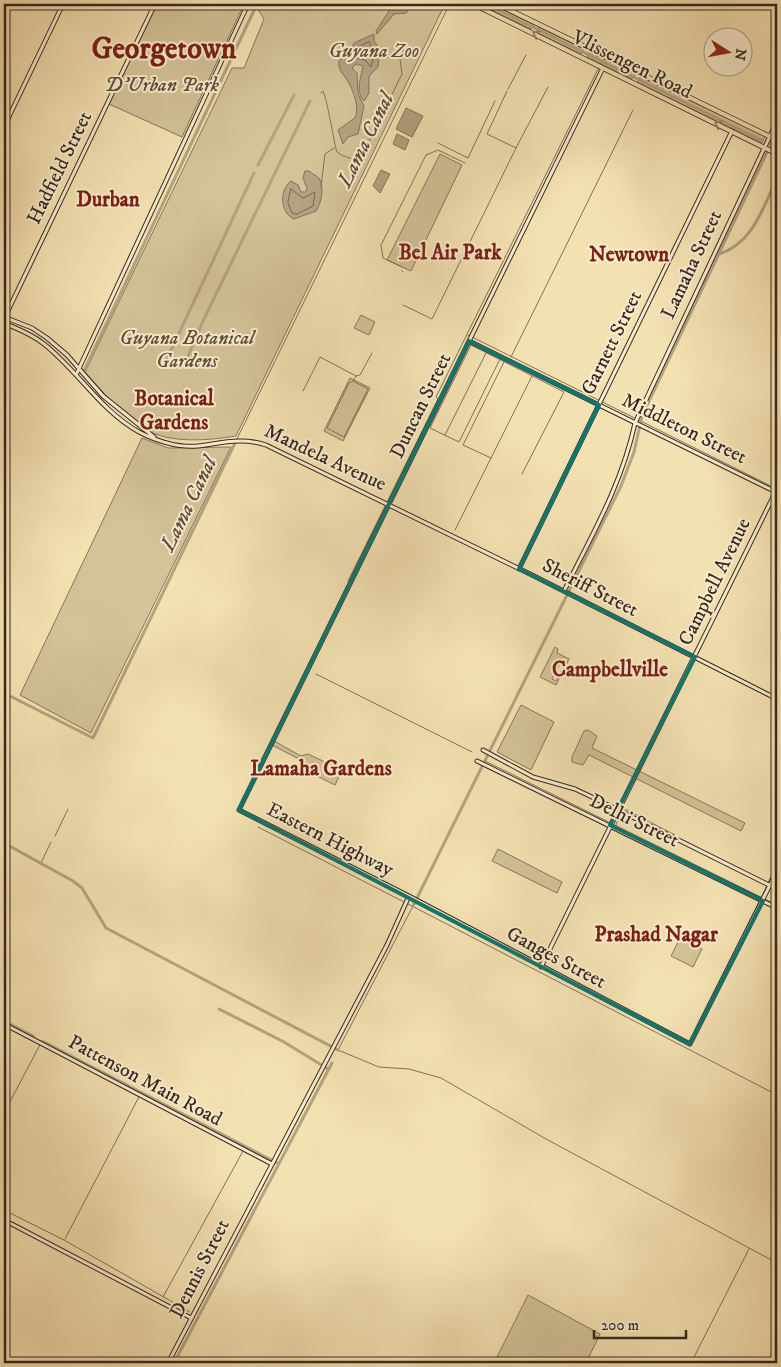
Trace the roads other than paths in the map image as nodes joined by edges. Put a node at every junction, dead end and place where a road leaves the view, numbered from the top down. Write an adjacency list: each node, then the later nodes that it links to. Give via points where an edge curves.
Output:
1 (63, 4): 8 (street)
2 (155, 4): 13 (street, Hadfield Street)
3 (248, 4): 16 (street)
4 (473, 4): 6 (main road, Vlissengen Road, one-way to 4)
5 (497, 4): 10 (main road)
6 (603, 68): 9 (main road, Vlissengen Road, one-way to 6); 15 (street, Duncan Street)
7 (777, 121): 10 (street, Lamaha Street)
8 (4, 127)
9 (732, 131): 11 (main road, Vlissengen Road); 18 (street, Garnett Street)
10 (774, 138): 11 (street, Lamaha Street)
11 (764, 147): 12 (main road, Vlissengen Road); 19 (street, Lamaha Street)
12 (777, 154)
13 (4, 318): 16 (street, Mandela Avenue, via 32,328 47,338)
14 (4, 323): 17 (street, Mandela Avenue, via 43,343)
15 (469, 341): 18 (street, Middleton Street); 22 (street, Duncan Street)
16 (79, 370): 17 (street); 20 (street, Mandela Avenue, via 123,414)
17 (76, 375): 20 (street, Mandela Avenue, via 100,402 122,420 140,433)
18 (599, 405): 19 (street, Middleton Street); 23 (street, Garnett Street)
19 (636, 423): 21 (street, Middleton Street); 24 (street, via 617,485)
20 (159, 440): 22 (street, Mandela Avenue, via 196,446 230,440 256,441)
21 (777, 491): 25 (street, Campbell Avenue)
22 (388, 504): 23 (street, Sheriff Street); 29 (street, Duncan Street)
23 (519, 568): 24 (street, Sheriff Street)
24 (564, 591): 25 (street, Sheriff Street)
25 (695, 657): 26 (street, Sheriff Street); 30 (street, Campbell Avenue)
26 (777, 699)
27 (483, 750): 30 (street, Delhi Street, via 533,777 575,789)
28 (477, 761): 31 (street, Delhi Street)
29 (239, 810): 35 (street, Eastern Highway)
30 (618, 810): 31 (street, Campbell Avenue); 33 (street, Delhi Street)
31 (611, 824): 36 (street, Delhi Street); 38 (street, Campbell Avenue)
32 (777, 871): 33 (street)
33 (770, 885): 34 (street, Delhi Street); 36 (street)
34 (777, 889)
35 (410, 897): 38 (street, Ganges Street); 40 (street)
36 (762, 899): 37 (street, Delhi Street); 38 (street, Ganges Street, via 690,1044)
37 (777, 908)
38 (541, 967)
39 (4, 1024): 40 (street, Pattenson Main Road)
40 (272, 1164): 42 (street, Dennis Street)
41 (4, 1220): 42 (street)
42 (191, 1318): 43 (street, Dennis Street)
43 (168, 1363)

